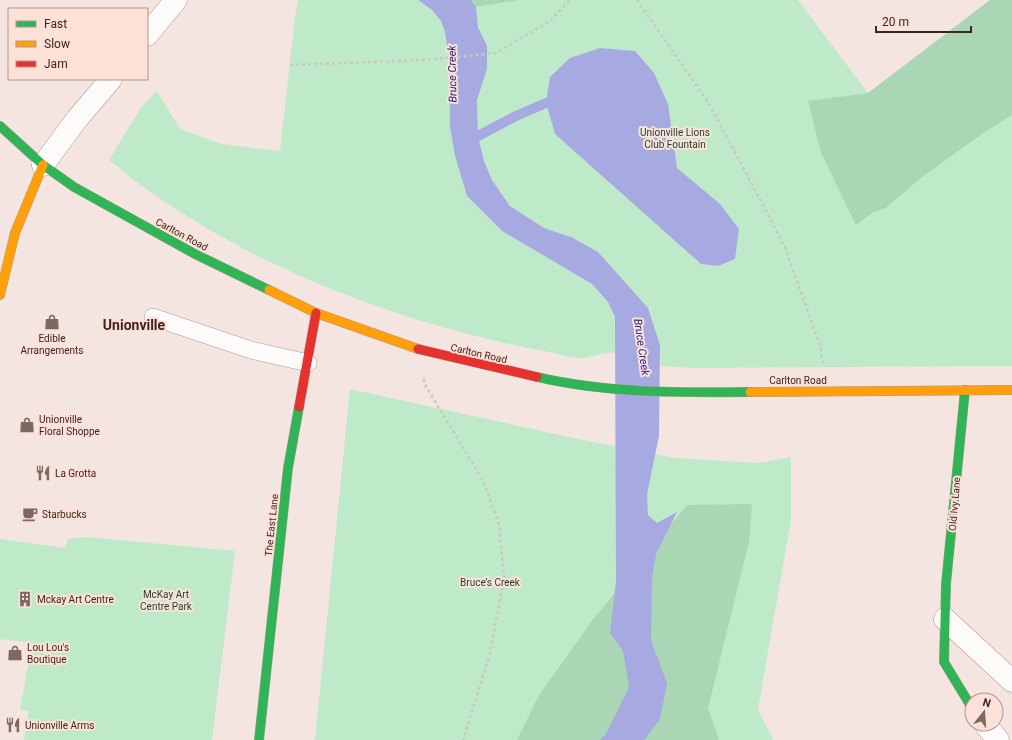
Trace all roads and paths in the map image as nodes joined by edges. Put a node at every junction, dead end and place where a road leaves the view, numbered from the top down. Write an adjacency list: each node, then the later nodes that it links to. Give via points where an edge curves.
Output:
1 (176, 0): 4 (street)
2 (570, 0): 5 (path, via 550,21 496,53 424,60)
3 (637, 0): 14 (path, via 708,102 785,248 820,345)
4 (148, 34)
5 (290, 65)
6 (110, 80): 8 (street)
7 (0, 126): 8 (main road, Carlton Road)
8 (43, 165): 9 (main road, via 15,233); 10 (main road, Carlton Road, via 74,187 195,254)
9 (0, 295)
10 (316, 313): 12 (main road, Carlton Road); 13 (main road, The East Lane)
11 (153, 317): 13 (lane, via 251,350)
12 (426, 352): 14 (main road, Carlton Road, via 566,384 687,393); 22 (path, via 424,383 483,481 499,524 504,579 489,656)
13 (308, 363): 21 (main road, The East Lane, via 288,468)
14 (827, 390): 15 (main road, Carlton Road)
15 (965, 390): 16 (main road, Carlton Road); 17 (main road, Old Ivy Lane)
16 (1012, 390)
17 (945, 618): 18 (street); 19 (main road, Old Ivy Lane, via 944,662)
18 (1012, 681)
19 (964, 695)
20 (992, 732): 23 (street)
21 (259, 740)
22 (463, 740)
23 (998, 740)

